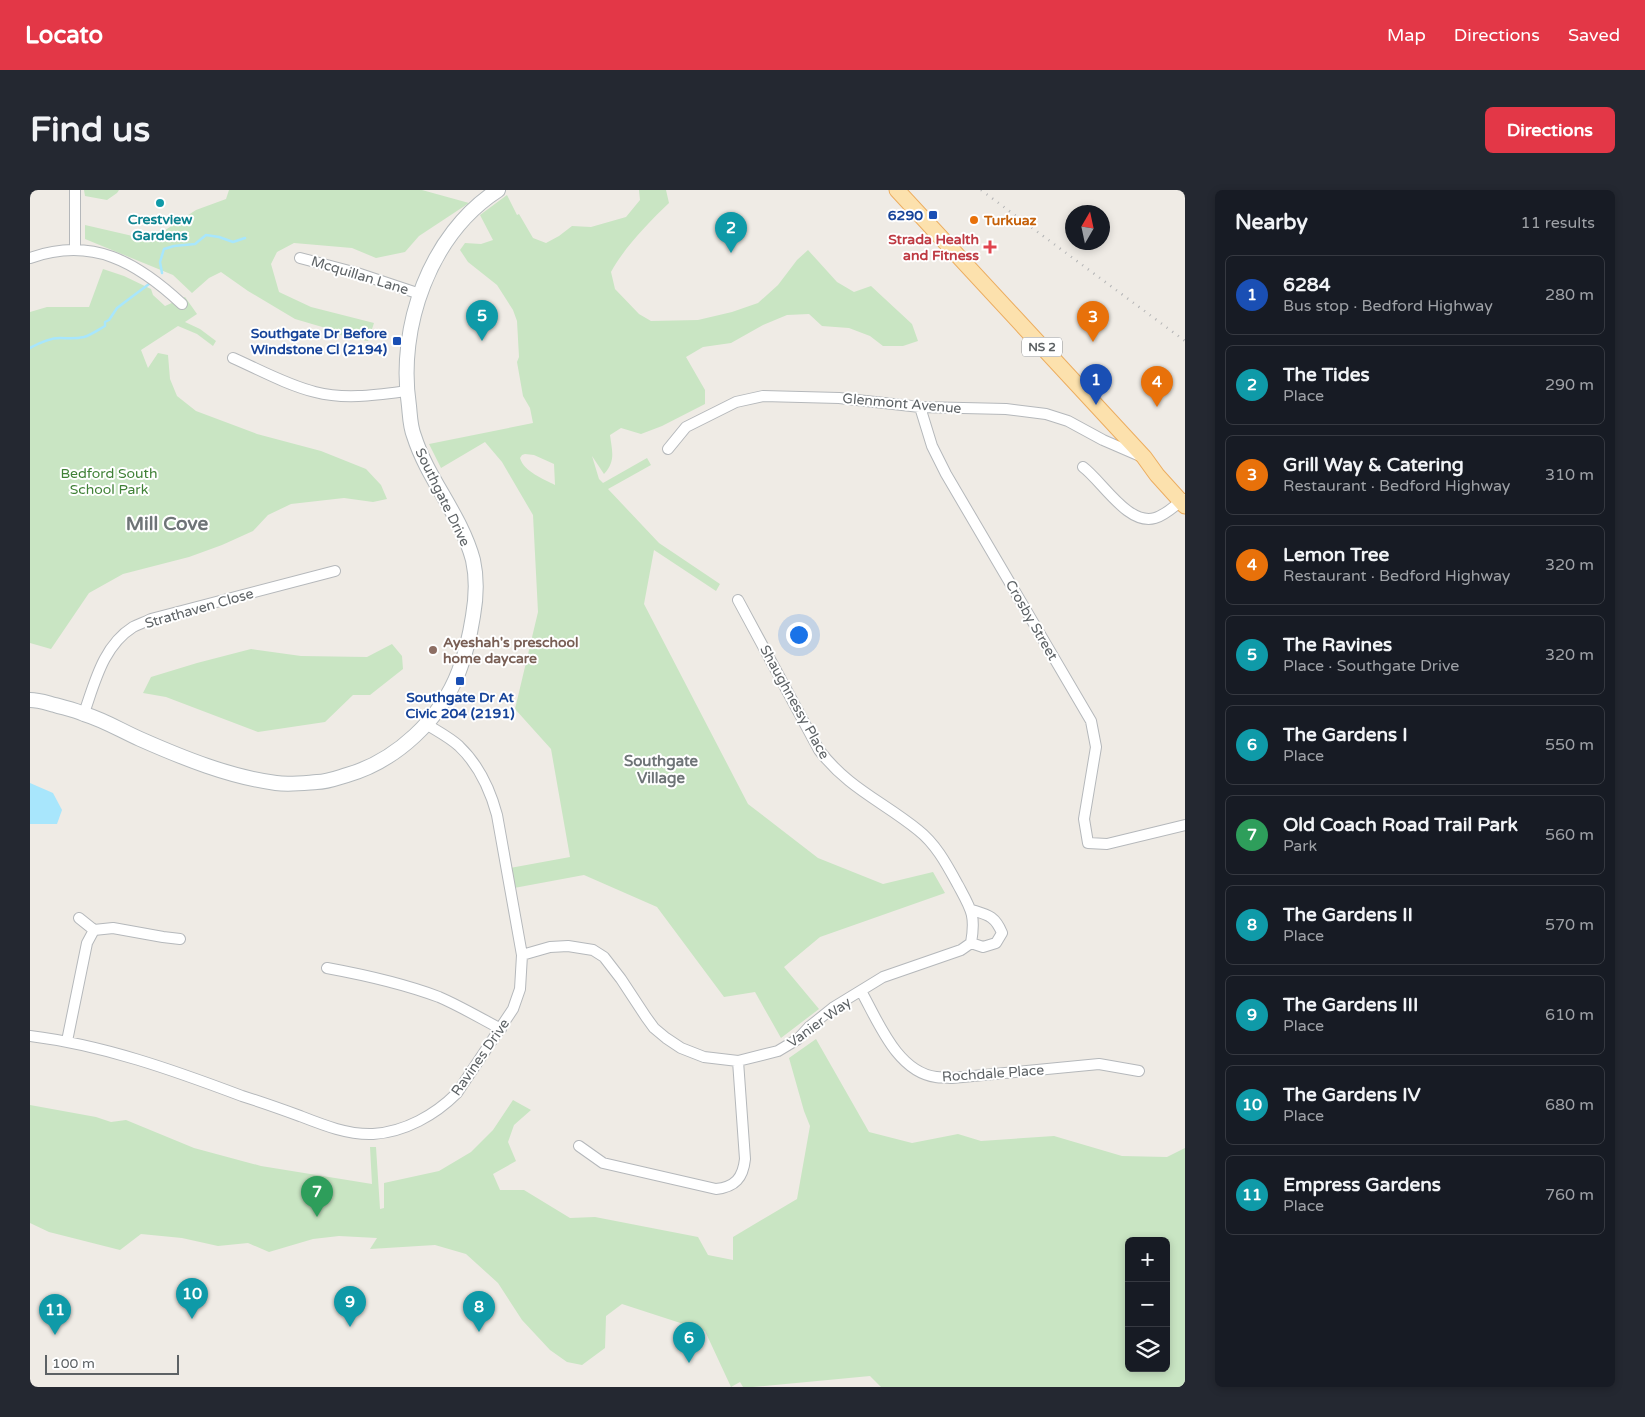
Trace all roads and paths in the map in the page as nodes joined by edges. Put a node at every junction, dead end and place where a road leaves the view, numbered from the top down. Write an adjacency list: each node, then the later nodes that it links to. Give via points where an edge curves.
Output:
1 (75, 190): 4 (street)
2 (498, 190): 7 (street, Southgate Drive, via 471,211 449,238)
3 (897, 190): 13 (main road, NS 2)
4 (75, 249): 5 (street); 8 (street, via 124,261 160,284)
5 (30, 258)
6 (300, 258): 7 (street, Mcquillan Lane)
7 (420, 294): 10 (street, Southgate Drive, via 407,359)
8 (182, 304)
9 (233, 358): 10 (street, via 316,393 372,396)
10 (406, 391): 20 (street, Southgate Drive, via 413,434 423,460 463,533 473,562 475,580 470,635 459,672)
11 (920, 407): 12 (street, Glenmont Avenue, via 839,398 764,396 736,402 686,427); 13 (street, Glenmont Avenue, via 1046,414); 21 (street, Crosby Street, via 932,446 946,474 1091,721 1096,747 1084,819 1088,843 1106,844)
12 (668, 449)
13 (1144, 457): 15 (main road, NS 2)
14 (1083, 467): 15 (street, via 1120,505 1139,518 1156,518)
15 (1184, 502)
16 (335, 571): 19 (street, Strathaven Close, via 160,617 132,628 114,644 103,660)
17 (738, 600): 22 (street, Shaughnessy Place, via 820,750 832,766 853,785 919,830 947,865)
18 (30, 700): 19 (street, Southgate Drive)
19 (84, 713): 20 (street, Southgate Drive, via 232,775 279,784 322,782 361,771 396,752)
20 (426, 724): 27 (street, Ravines Drive, via 459,746 472,760 491,793)
21 (1185, 825)
22 (972, 910): 26 (street); 26 (street, via 989,915 998,923 1002,933 996,943 983,946)
23 (79, 918): 24 (street)
24 (94, 930): 25 (street, via 114,928); 32 (street, via 87,943)
25 (180, 938)
26 (971, 943): 29 (street, Vanier Way, via 961,950 883,977)
27 (522, 954): 30 (street, Ravines Drive, via 520,989); 33 (street, Vanier Way, via 550,947 593,950 604,957 654,1028 666,1038 704,1057)
28 (327, 968): 30 (street, via 407,986 441,998)
29 (862, 991): 33 (street, Vanier Way, via 834,1007 785,1047); 34 (street, Rochdale Place, via 894,1050 919,1072 935,1077 1099,1064)
30 (501, 1029): 32 (street, Ravines Drive, via 457,1093 445,1104 413,1124 373,1134 330,1128 133,1058)
31 (30, 1036): 32 (street, Ravines Drive)
32 (67, 1041)
33 (738, 1061): 35 (street, via 745,1159 741,1176 733,1184 716,1188 603,1162)
34 (1139, 1070)
35 (579, 1146)

